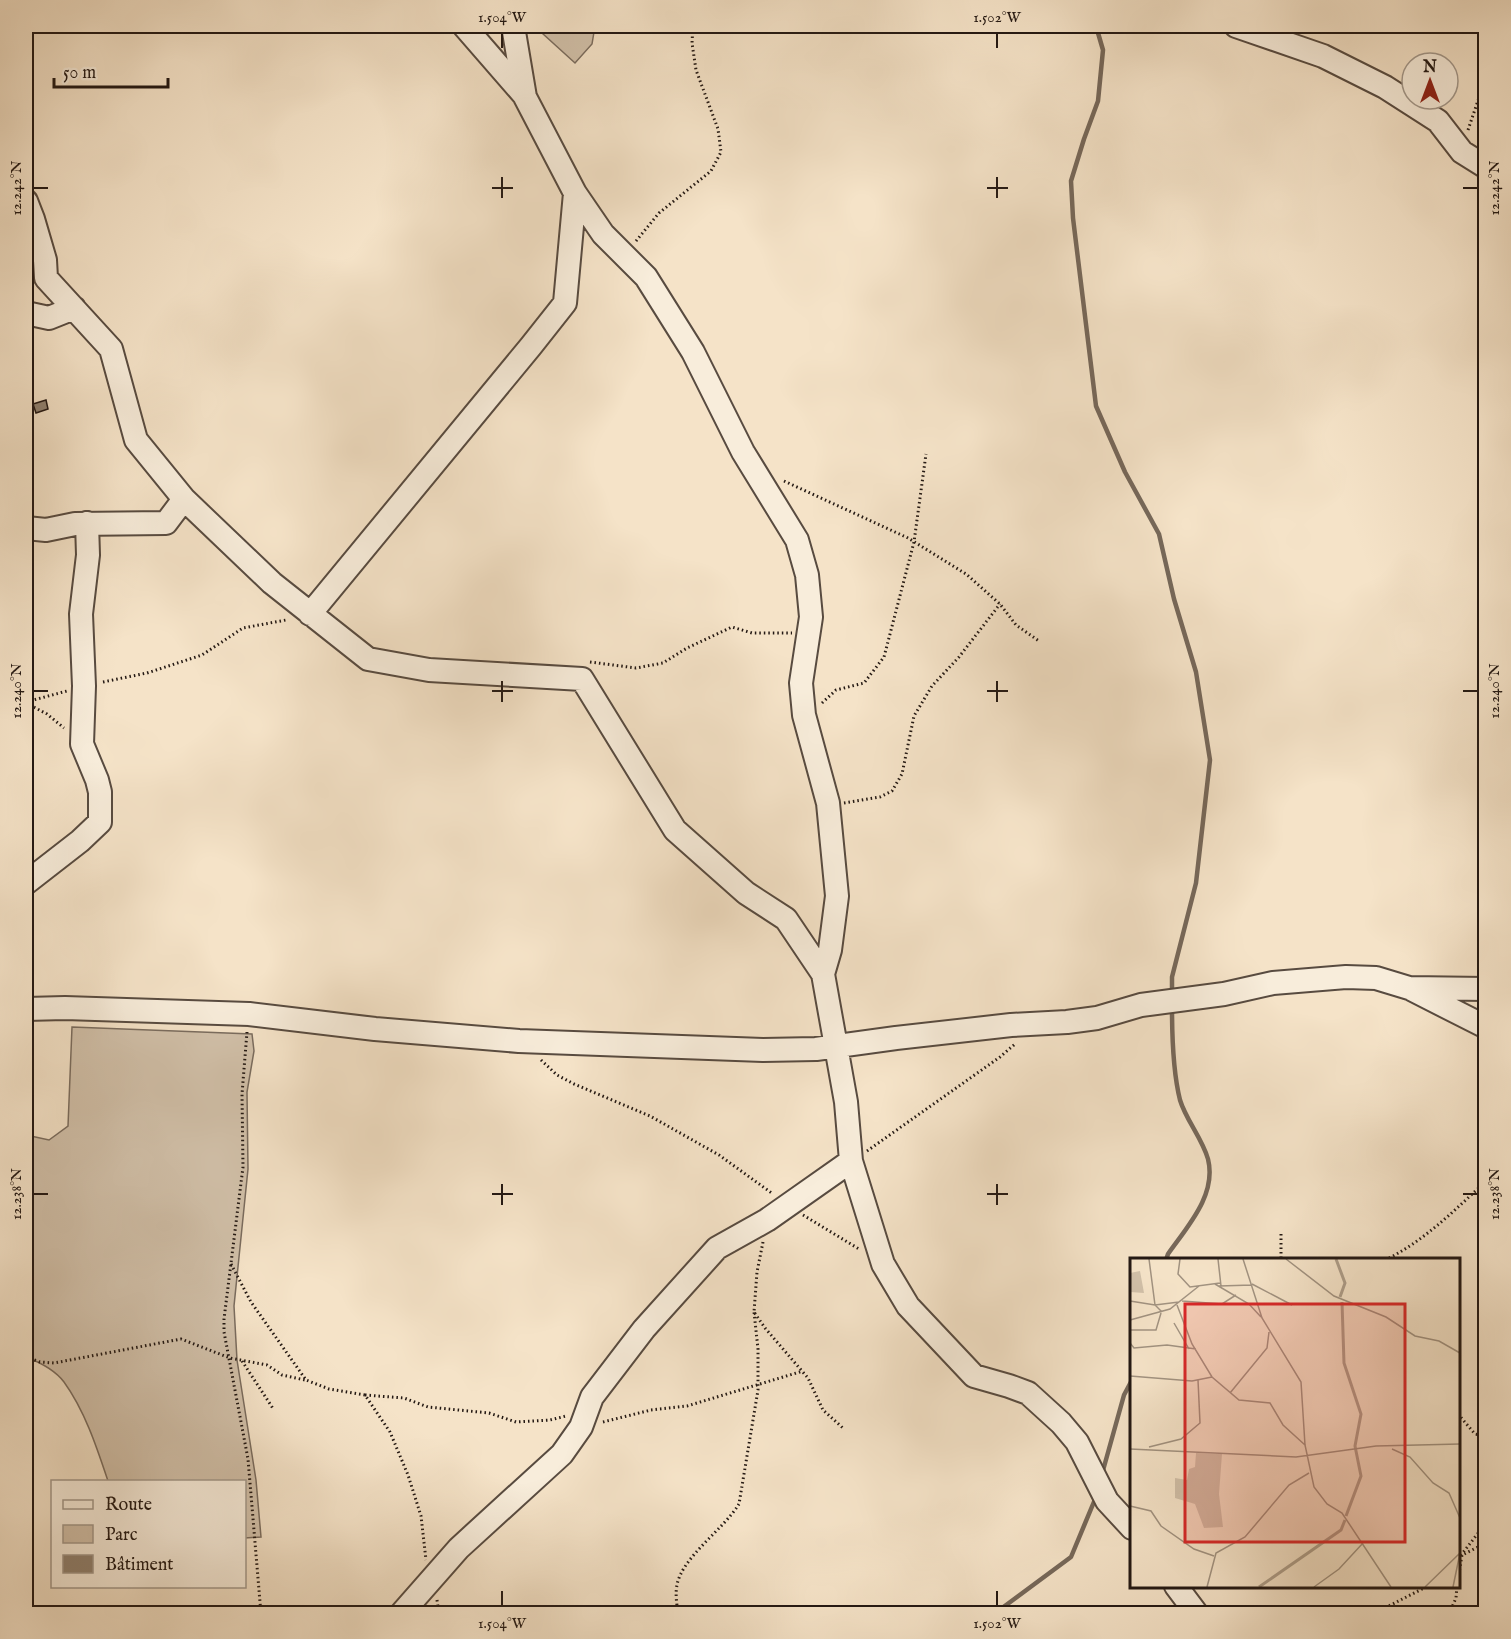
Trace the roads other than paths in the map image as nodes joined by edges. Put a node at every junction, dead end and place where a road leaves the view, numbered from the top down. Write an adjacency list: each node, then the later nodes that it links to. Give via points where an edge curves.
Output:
1 (464, 26): 4 (street)
2 (513, 26): 4 (street)
3 (1236, 26): 5 (street, via 1323,56 1385,87 1438,121 1462,152)
4 (525, 97): 6 (street)
5 (1485, 167)
6 (575, 193): 13 (street, via 564,303); 15 (street, via 603,234 646,277 693,352 743,452 797,540 807,575 811,617 801,683 806,726 828,803 837,896)
7 (26, 201): 8 (street, via 45,260 46,278)
8 (74, 308): 9 (street, via 50,318); 10 (street, via 111,349 136,440)
9 (26, 313)
10 (184, 499): 11 (street, via 166,523); 13 (street)
11 (87, 523): 12 (street, via 45,530); 14 (street, via 88,555 81,614 82,744 100,792 100,822)
12 (26, 528)
13 (310, 614): 15 (street, via 368,659 429,670 582,678 675,830 746,893 786,919)
14 (26, 883)
15 (823, 974): 20 (street)
16 (1409, 988): 17 (street); 19 (street); 20 (street, via 1376,978 1273,983 1141,1005 1097,1018)
17 (1485, 988)
18 (26, 1009): 20 (street, via 249,1014 519,1041 763,1050)
19 (1485, 1027)
20 (836, 1046): 21 (street)
21 (851, 1161): 22 (street, via 883,1264 908,1306 974,1376 1028,1393 1061,1423 1077,1442 1107,1501); 24 (street, via 767,1220 717,1248 644,1329 592,1397 575,1421 562,1454 459,1548)
22 (1130, 1527)
23 (1177, 1588): 25 (street)
24 (401, 1614)
25 (1197, 1614)

